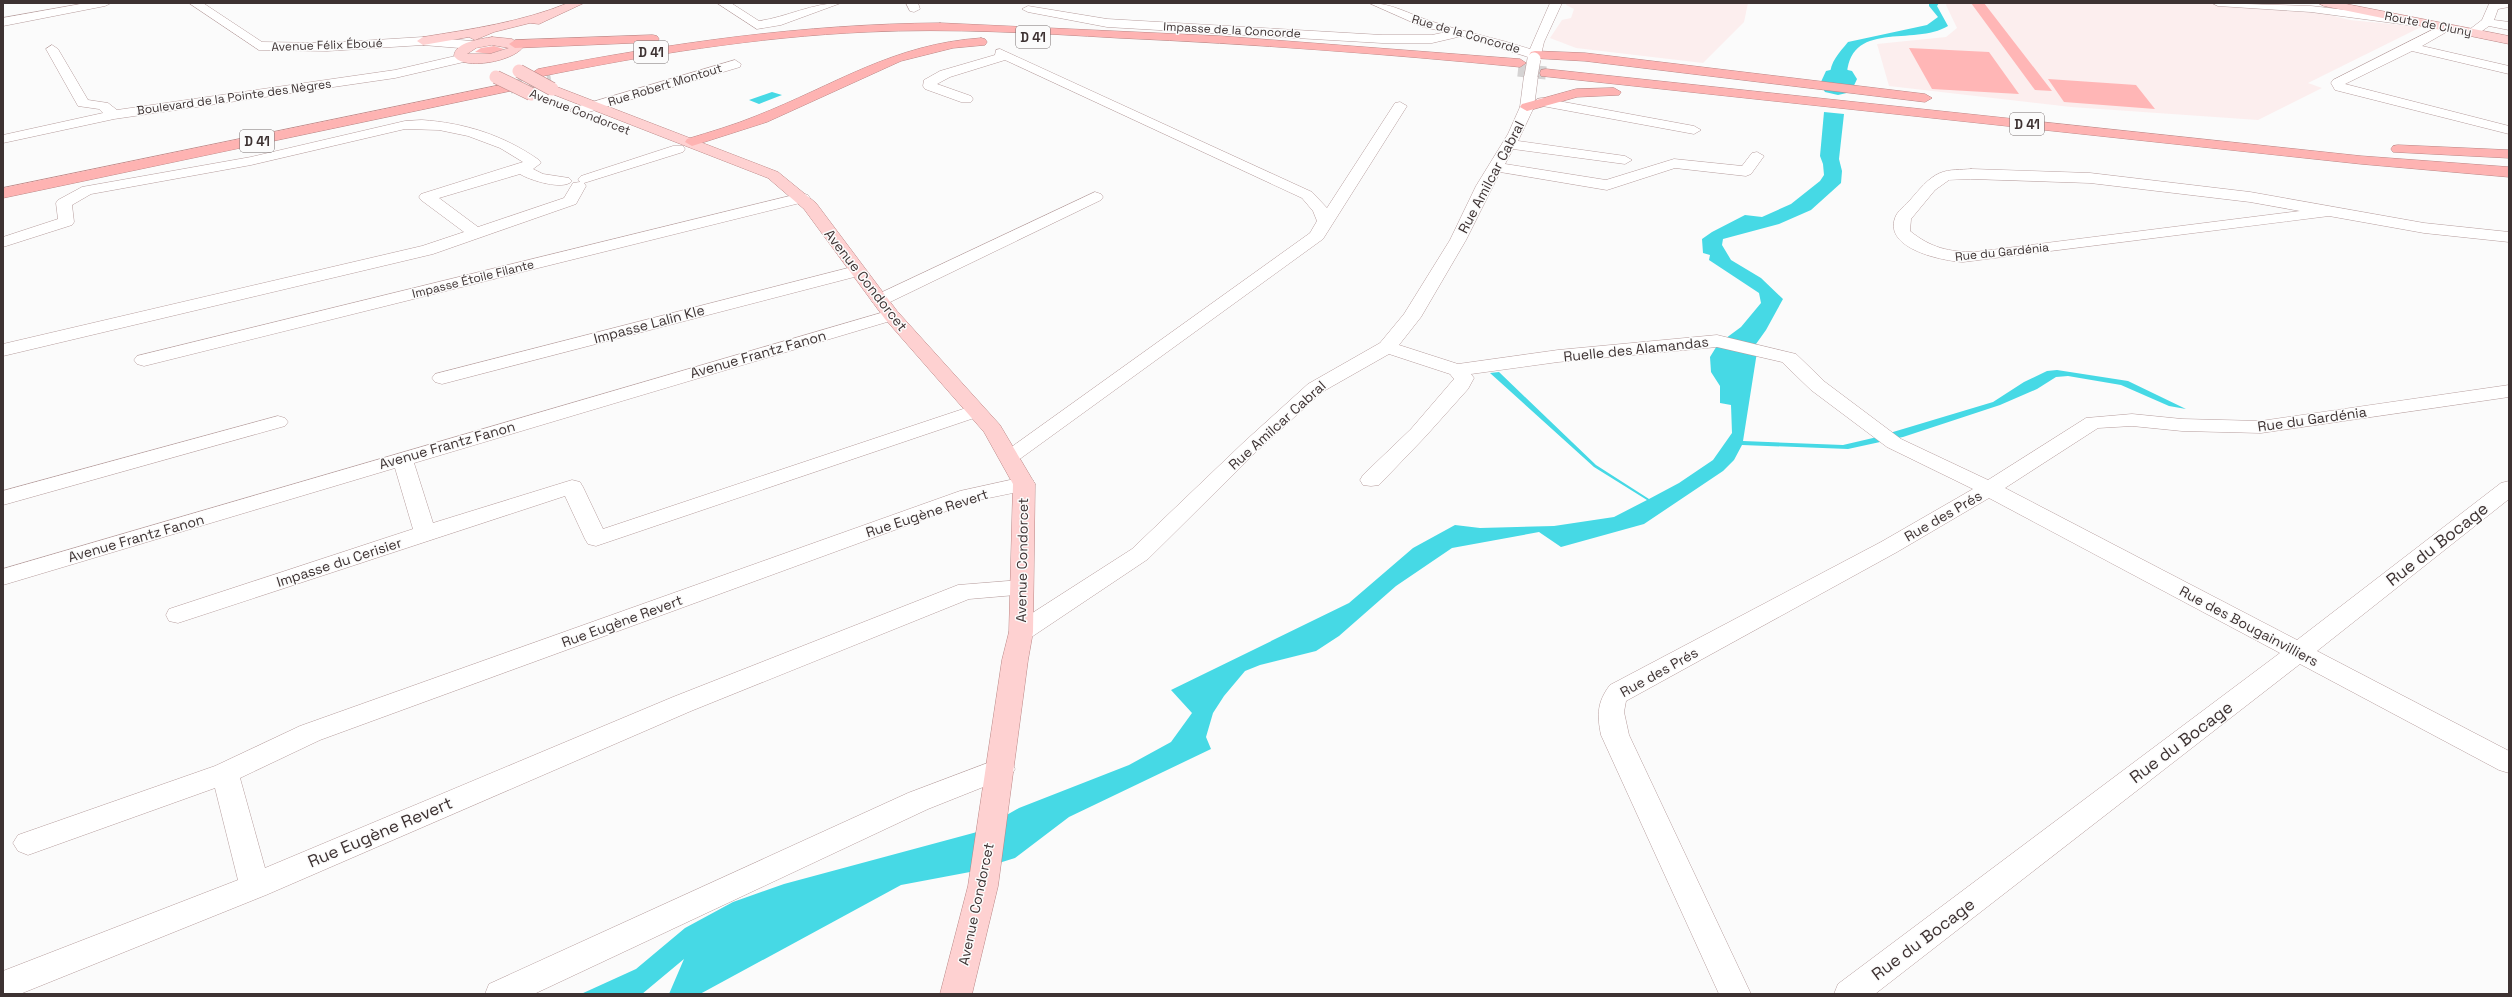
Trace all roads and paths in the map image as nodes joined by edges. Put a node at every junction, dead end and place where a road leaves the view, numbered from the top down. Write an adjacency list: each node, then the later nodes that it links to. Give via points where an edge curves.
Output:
1 (105, 3): 14 (street)
2 (195, 3): 23 (street, Avenue Félix Éboué, via 259,46 327,47)
3 (578, 3): 12 (main road)
4 (723, 3): 5 (street, via 757,25 777,22)
5 (835, 3)
6 (1053, 3): 20 (street, Impasse de la Concorde, via 1028,9 1107,23 1382,39 1432,39)
7 (1375, 3): 20 (street, Rue de la Concorde, via 1411,19)
8 (1556, 3): 24 (street, Rue Amilcar Cabral)
9 (2218, 3): 13 (street, via 2311,9)
10 (2324, 3): 13 (main road, Route de Cluny)
11 (2509, 4): 15 (street, via 2493,6)
12 (548, 15): 19 (main road); 26 (main road, via 520,28 513,36)
13 (2412, 21): 18 (main road, Route de Cluny)
14 (3, 22)
15 (2486, 22): 16 (street); 21 (street)
16 (2509, 26)
17 (988, 28): 26 (highway, via 911,23 870,24); 34 (highway, D 41, via 1290,43); 36 (highway, D 41, via 873,29 765,37 625,56)
18 (2444, 28): 21 (main road, Route de Cluny); 27 (street)
19 (490, 29): 23 (main road); 25 (main road, via 469,41)
20 (1462, 33): 34 (street, Rue de la Concorde, via 1498,41)
21 (2471, 33): 22 (main road, Route de Cluny)
22 (2509, 40)
23 (423, 41): 25 (street, Avenue Félix Éboué)
24 (1538, 42): 30 (highway); 34 (street, Rue Amilcar Cabral)
25 (474, 45): 26 (main road, via 501,41); 31 (main road, via 460,53)
26 (514, 46): 31 (main road, via 496,57); 38 (main road, Avenue Condorcet, bridge, via 512,58 519,71)
27 (2411, 47): 35 (street); 51 (street, via 2338,83 2340,87)
28 (52, 49): 47 (street, via 83,103 103,106)
29 (1005, 50): 40 (street, via 929,83 930,86); 48 (highway, via 944,44 911,53); 76 (street, via 1307,195 1320,210)
30 (1585, 57): 34 (highway); 41 (highway)
31 (471, 58): 37 (main road, Avenue Condorcet); 47 (street, Boulevard de la Pointe des Nègres, via 394,74)
32 (1325, 59): 34 (highway)
33 (735, 64): 43 (street, Rue Robert Montout)
34 (1530, 68): 38 (highway, D 41, via 1298,51 1008,35 914,34 773,42 638,62); 39 (highway); 42 (street, Rue Amilcar Cabral); 49 (highway, D 41); 53 (highway, D 41)
35 (2509, 70)
36 (538, 73)
37 (501, 82): 46 (main road, Avenue Condorcet, bridge); 71 (highway, D 41); 72 (highway, D 41)
38 (551, 84): 43 (main road, Avenue Condorcet)
39 (1619, 92): 42 (highway, via 1576,93); 53 (highway, via 1728,99)
40 (966, 99)
41 (1937, 100)
42 (1534, 105): 50 (street); 57 (street, Rue Amilcar Cabral)
43 (595, 106): 46 (street, Rue Robert Montout); 56 (main road, Avenue Condorcet)
44 (1400, 106): 76 (street, via 1362,165 1348,193)
45 (2007, 109): 49 (highway)
46 (577, 111): 60 (main road, Avenue Condorcet)
47 (114, 115): 55 (street, Boulevard de la Pointe des Nègres)
48 (761, 119): 56 (highway); 61 (highway)
49 (2075, 120): 52 (highway, D 41)
50 (1694, 130)
51 (2509, 130)
52 (2178, 131): 58 (highway); 65 (highway, D 41)
53 (2118, 134): 54 (highway, D 41)
54 (2160, 138): 68 (highway, D 41); 69 (highway, via 2325,162)
55 (3, 139)
56 (692, 142): 60 (street); 61 (main road, Avenue Condorcet)
57 (1509, 144): 64 (street); 66 (street, Rue Amilcar Cabral)
58 (2361, 146)
59 (2385, 148): 62 (highway)
60 (678, 149): 61 (street); 70 (street); 73 (main road, Avenue Condorcet)
61 (710, 149): 73 (main road, Avenue Condorcet, via 773,175)
62 (2509, 154)
63 (1757, 156): 66 (street, via 1746,171 1674,163 1607,185)
64 (1625, 160)
65 (2509, 163)
66 (1496, 167): 82 (street, Rue Amilcar Cabral, via 1458,240 1412,317)
67 (522, 169): 70 (street, via 542,179); 77 (street, via 427,197); 79 (street, via 534,163 501,143 440,125 405,125 251,161 87,190 64,203 66,222)
68 (2509, 172)
69 (2509, 181)
70 (576, 182): 77 (street, via 570,202)
71 (3, 183)
72 (3, 193)
73 (802, 198): 80 (main road, Avenue Condorcet); 84 (street, Impasse Étoile Filante)
74 (1095, 198): 81 (street, Avenue Frantz Fanon)
75 (2326, 212): 75 (street, Rue du Gardénia, via 2250,198 2090,178 1972,174 1944,176 1930,187 1903,218 1902,232 1917,246 1929,252 1951,258 1975,257); 78 (street, Rue du Gardénia, via 2424,228)
76 (1325, 221): 90 (street, via 1317,236)
77 (476, 233): 83 (street, via 427,250)
78 (2509, 237)
79 (3, 242)
80 (856, 271): 81 (main road, Avenue Condorcet); 86 (street, Impasse Lalin Kle)
81 (885, 308): 88 (main road, Avenue Condorcet); 91 (street, Avenue Frantz Fanon)
82 (1387, 347): 85 (street, Ruelle des Alamandas); 101 (street, Rue Amilcar Cabral, via 1315,388 1140,554)
83 (3, 350)
84 (144, 360)
85 (1457, 370): 92 (street, via 1464,378 1461,385); 95 (street, Ruelle des Alamandas, via 1558,356 1717,340 1762,350 1789,358 1818,386 1886,438)
86 (442, 378)
87 (2509, 391): 95 (street, Rue du Gardénia, via 2261,427 2182,425 2132,420 2093,422)
88 (976, 410): 90 (main road, Avenue Condorcet, via 992,428); 97 (street, Impasse du Cerisier, via 596,539 572,487)
89 (278, 422): 96 (street)
90 (1010, 457): 93 (main road, Avenue Condorcet)
91 (402, 458): 97 (street); 98 (street, Avenue Frantz Fanon)
92 (1371, 480)
93 (1024, 484): 99 (main road, Avenue Condorcet); 104 (street, Rue Eugène Revert, via 968,496 310,733)
94 (2509, 488): 102 (street, Rue du Bocage)
95 (1989, 489): 102 (street, Rue des Bougainvilliers); 111 (street, Rue des Prés, via 1889,547 1620,692 1613,699 1610,711 1615,735)
96 (3, 498)
97 (425, 533): 100 (street, Impasse du Cerisier)
98 (3, 577)
99 (1020, 588): 101 (main road, Avenue Condorcet); 107 (street, Rue Eugène Revert, via 966,591 682,704)
100 (178, 615)
101 (1021, 632): 105 (main road, Avenue Condorcet)
102 (2299, 652): 103 (street, Rue des Bougainvilliers); 112 (street, Rue du Bocage)
103 (2509, 763)
104 (225, 773): 106 (street, Rue Eugène Revert); 107 (street)
105 (1000, 775): 109 (street, via 918,801); 110 (main road, Avenue Condorcet, via 983,886)
106 (28, 843)
107 (255, 886): 108 (street, Rue Eugène Revert)
108 (8, 984)
109 (501, 994)
110 (956, 994)
111 (1735, 994)
112 (1850, 994)

